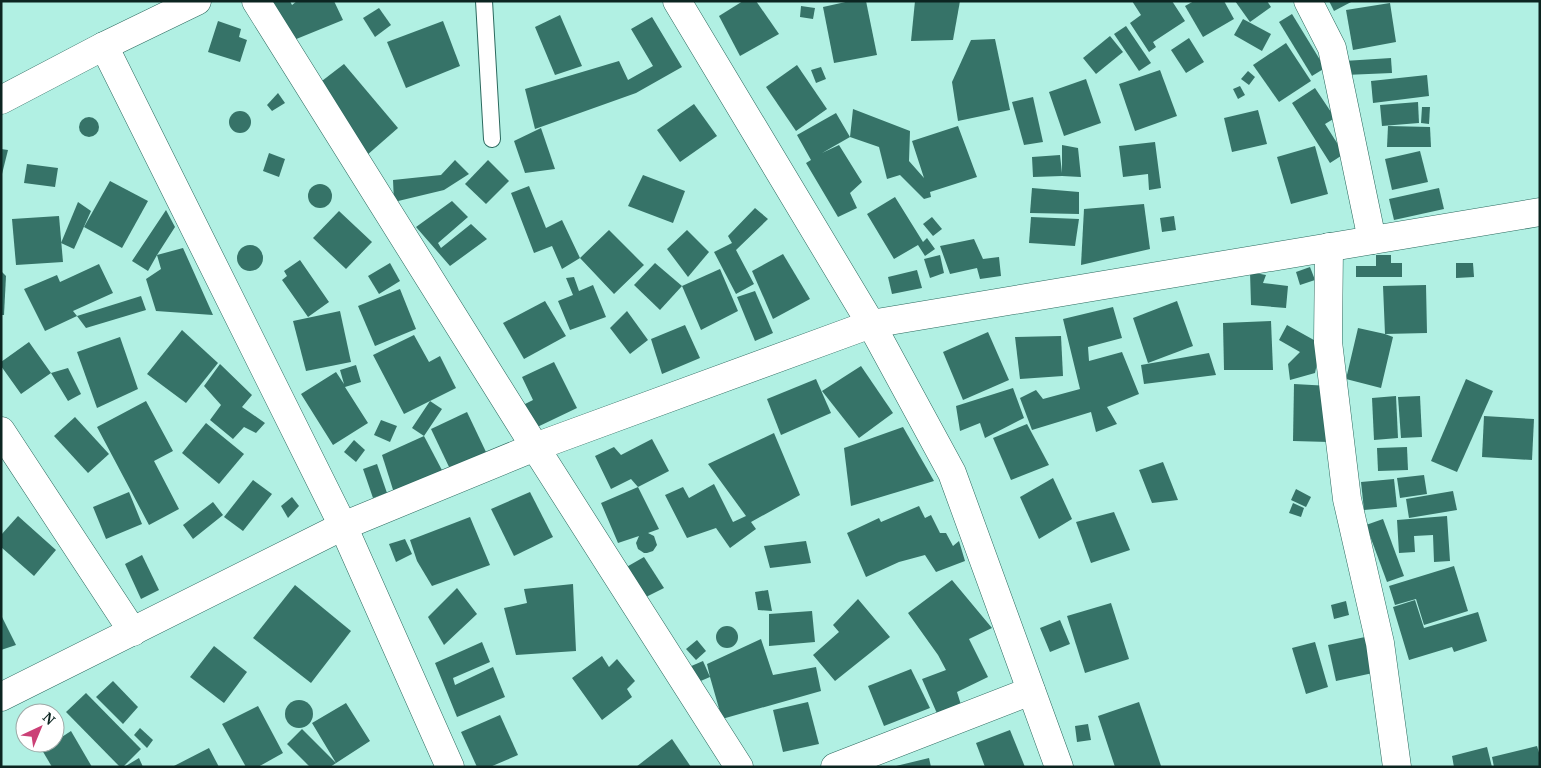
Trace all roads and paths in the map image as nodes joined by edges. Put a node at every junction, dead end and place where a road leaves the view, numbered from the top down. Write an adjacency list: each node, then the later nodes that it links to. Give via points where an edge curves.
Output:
1 (197, 1): 6 (street)
2 (256, 1): 14 (street)
3 (484, 1): 8 (lane)
4 (677, 1): 12 (street)
5 (1308, 1): 10 (street, via 1332,48)
6 (104, 46): 7 (street); 15 (street)
7 (1, 100)
8 (492, 139)
9 (1540, 212): 10 (street)
10 (1372, 240): 11 (street)
11 (1329, 248): 12 (street); 23 (street, via 1328,342 1348,499 1380,643)
12 (871, 324): 14 (street); 17 (street, via 952,473)
13 (1, 431): 16 (street)
14 (535, 446): 15 (street); 20 (street)
15 (342, 526): 16 (street); 19 (street)
16 (133, 632): 18 (street)
17 (1031, 690): 21 (street); 22 (street)
18 (1, 697)
19 (450, 767)
20 (739, 767)
21 (835, 767)
22 (1059, 767)
23 (1397, 767)

